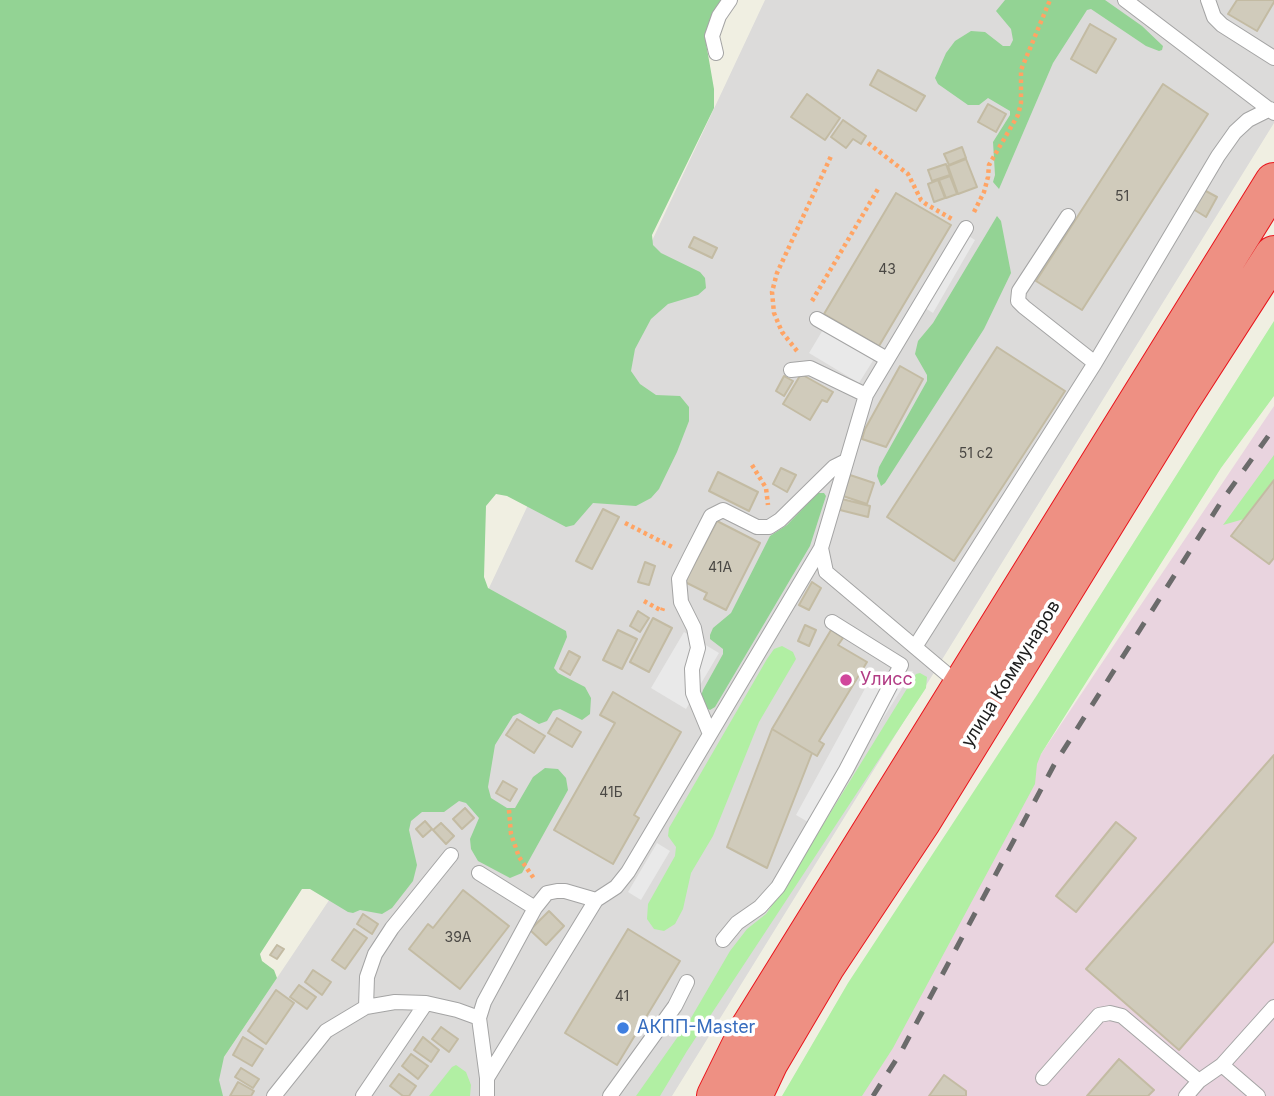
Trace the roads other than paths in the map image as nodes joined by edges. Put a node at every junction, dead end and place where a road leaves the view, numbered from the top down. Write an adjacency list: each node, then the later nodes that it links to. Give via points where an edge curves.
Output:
1 (730, 0): 4 (lane, via 712,36)
2 (1125, 0): 6 (lane)
3 (1208, 0): 5 (lane, via 1214,17)
4 (716, 53)
5 (1274, 58)
6 (1272, 111): 13 (lane, via 1248,120 1218,156)
7 (1274, 182): 21 (highway)
8 (1068, 216): 13 (lane, via 1019,291 1018,301)
9 (966, 228): 12 (lane)
10 (1274, 255): 42 (highway, улица Коммунаров, via 921,822 825,967)
11 (817, 319): 12 (lane)
12 (887, 359): 15 (lane)
13 (1095, 363): 19 (lane)
14 (791, 370): 15 (lane, via 810,368)
15 (866, 395): 16 (lane)
16 (846, 461): 17 (lane); 22 (lane, via 769,527 757,527 723,510 711,516 679,579 681,601 698,648 692,669 693,693)
17 (821, 548): 19 (lane, via 826,572); 22 (lane)
18 (832, 622): 20 (lane)
19 (919, 650): 20 (lane); 21 (lane)
20 (901, 665): 27 (lane, via 778,887)
21 (962, 686): 41 (highway, via 748,1029)
22 (710, 734): 25 (lane, via 628,872)
23 (451, 855): 30 (lane, via 375,954 367,977)
24 (479, 873): 26 (lane)
25 (596, 900): 26 (lane, via 565,891 547,893); 34 (lane)
26 (534, 908): 32 (lane)
27 (723, 940)
28 (687, 982): 40 (lane)
29 (426, 1003): 30 (lane); 32 (lane); 38 (lane)
30 (366, 1007): 37 (lane, via 326,1031)
31 (1274, 1007): 33 (lane)
32 (479, 1018): 34 (lane)
33 (1222, 1065): 36 (lane); 44 (lane)
34 (487, 1078): 39 (lane)
35 (1043, 1078): 36 (lane, via 1099,1015 1110,1013 1122,1016)
36 (1199, 1082): 43 (lane)
37 (274, 1096)
38 (363, 1096)
39 (487, 1096)
40 (610, 1096)
41 (716, 1096)
42 (753, 1096)
43 (1186, 1096)
44 (1258, 1096)

